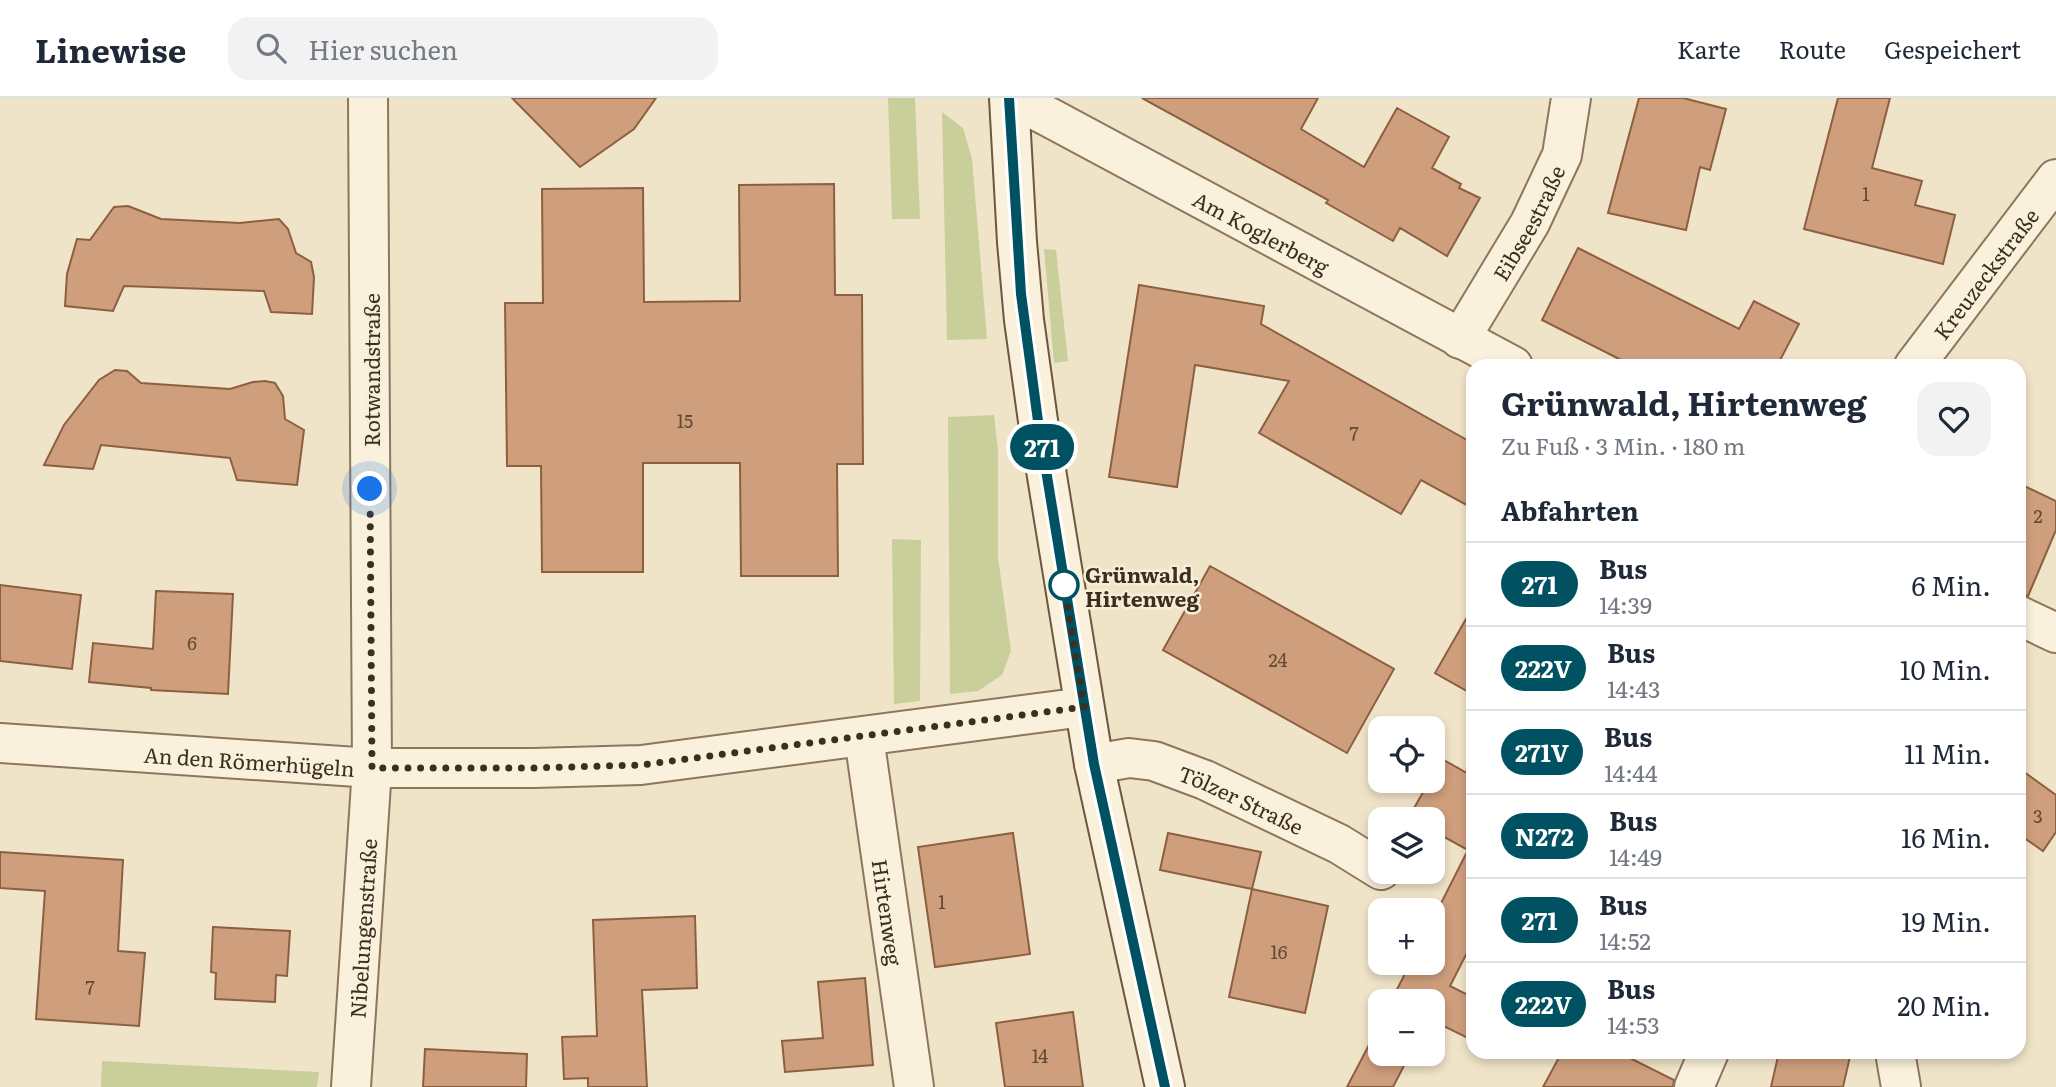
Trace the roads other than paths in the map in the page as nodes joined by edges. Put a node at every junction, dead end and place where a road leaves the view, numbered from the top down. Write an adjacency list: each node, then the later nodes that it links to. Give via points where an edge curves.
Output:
1 (368, 98): 14 (street, Rotwandstraße)
2 (1009, 98): 5 (street, Am Koglerberg); 10 (street, via 1024,320)
3 (1571, 98): 5 (street, Eibseestraße, via 1562,155 1530,223)
4 (2056, 178): 7 (street, Kreuzeckstraße)
5 (1460, 339): 6 (street, Am Koglerberg)
6 (1499, 359)
7 (1919, 359)
8 (2026, 619): 9 (street)
9 (2056, 633)
10 (1084, 707): 11 (street, An den Römerhügeln); 13 (street)
11 (864, 737): 14 (street, An den Römerhügeln, via 641,765); 19 (street, Hirtenweg)
12 (0, 743): 14 (street, An den Römerhügeln)
13 (1094, 764): 15 (street, Tölzer Straße, via 1129,758 1154,761 1327,838); 20 (street)
14 (372, 768): 18 (street, Nibelungenstraße)
15 (1368, 863)
16 (1706, 1059): 21 (street)
17 (1896, 1059): 22 (street)
18 (351, 1087)
19 (914, 1087)
20 (1165, 1087)
21 (1694, 1087)
22 (1901, 1087)

